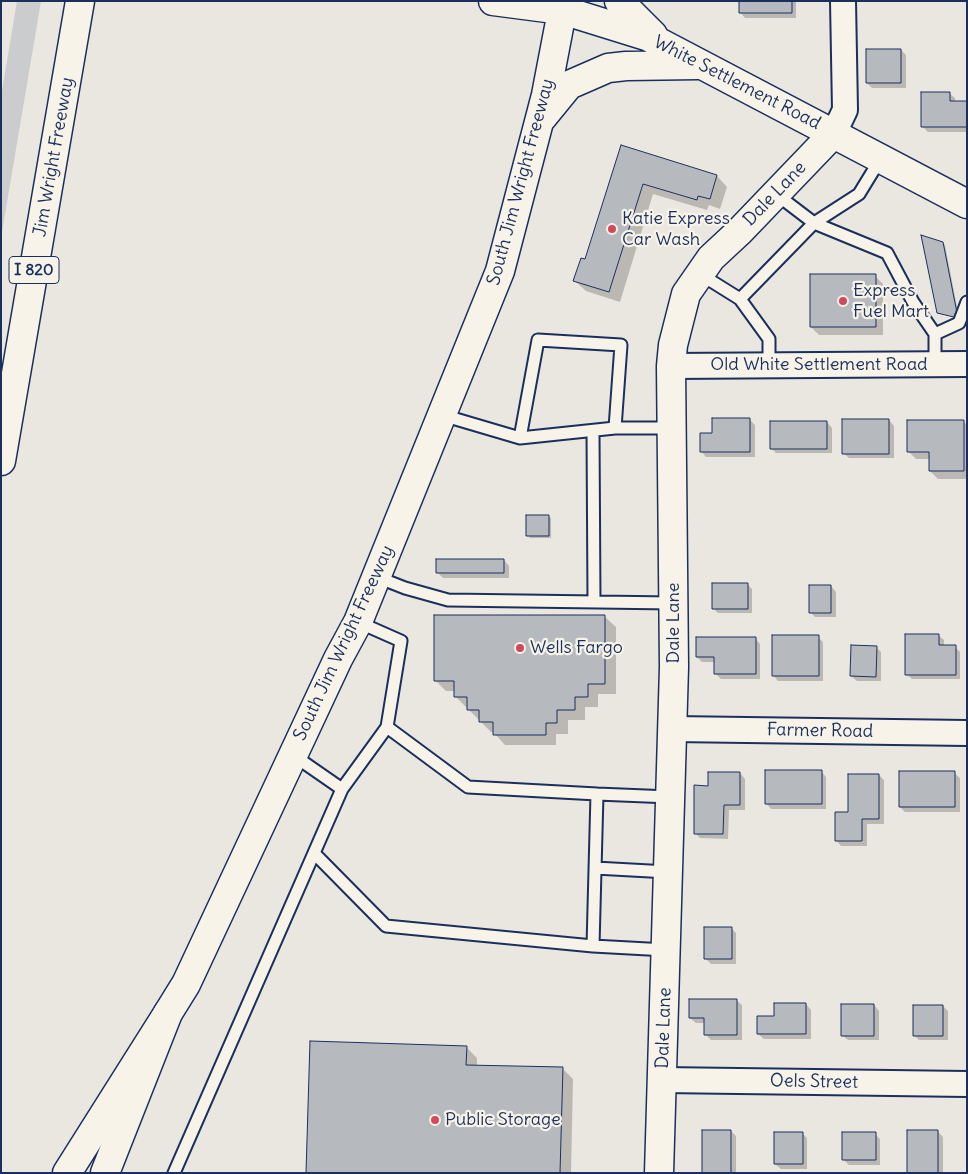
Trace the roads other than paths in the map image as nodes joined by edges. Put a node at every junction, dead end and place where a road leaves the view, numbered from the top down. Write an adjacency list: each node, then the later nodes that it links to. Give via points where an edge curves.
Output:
1 (80, 1): 27 (main road, Jim Wright Freeway / I 820)
2 (493, 1): 5 (main road, White Settlement Road)
3 (619, 1): 6 (main road)
4 (843, 1): 9 (street, via 845,110)
5 (563, 6): 6 (main road, White Settlement Road); 8 (main road, South Jim Wright Freeway)
6 (664, 45): 7 (main road, White Settlement Road)
7 (703, 65): 8 (main road, via 608,68 569,85); 9 (main road, White Settlement Road)
8 (538, 123): 22 (main road, South Jim Wright Freeway, via 500,271)
9 (834, 133): 10 (main road, White Settlement Road); 11 (main road, Dale Lane)
10 (881, 158): 12 (main road, White Settlement Road); 13 (lane, via 859,194)
11 (776, 194): 13 (lane); 14 (main road, Dale Lane, via 711,258)
12 (967, 204)
13 (814, 223): 15 (lane); 17 (lane, via 887,254)
14 (700, 274): 15 (lane); 20 (main road, Dale Lane, via 686,294)
15 (740, 299): 21 (lane, via 769,338)
16 (967, 302): 17 (lane, via 959,323)
17 (935, 334): 18 (lane)
18 (935, 364): 19 (street, Old White Settlement Road); 21 (street, Old White Settlement Road)
19 (967, 364)
20 (671, 366): 21 (street, Old White Settlement Road); 24 (main road, Dale Lane)
21 (769, 366)
22 (442, 416): 26 (lane); 28 (main road, South Jim Wright Freeway)
23 (615, 428): 24 (lane); 25 (lane); 26 (lane, via 621,345 538,340)
24 (671, 428): 30 (main road, Dale Lane)
25 (593, 431): 26 (lane); 29 (lane)
26 (520, 438)
27 (1, 461)
28 (377, 577): 29 (lane, via 448,600); 31 (main road, South Jim Wright Freeway)
29 (594, 601): 30 (lane)
30 (674, 603): 33 (main road, Dale Lane)
31 (358, 622): 32 (lane, via 400,641); 35 (main road, South Jim Wright Freeway)
32 (387, 727): 36 (lane); 37 (lane, via 468,787)
33 (673, 729): 34 (street, Farmer Road); 38 (main road, Dale Lane)
34 (967, 733)
35 (293, 755): 36 (lane); 44 (main road, South Jim Wright Freeway, via 186,984)
36 (342, 789): 39 (lane)
37 (597, 794): 38 (lane); 40 (lane)
38 (670, 797): 41 (main road, Dale Lane)
39 (314, 853): 42 (lane, via 386,926); 49 (lane)
40 (595, 868): 41 (lane); 42 (lane)
41 (668, 872): 43 (main road, Dale Lane)
42 (593, 946): 43 (lane)
43 (666, 950): 45 (main road, Dale Lane)
44 (168, 1014): 47 (main road); 48 (main road, South Jim Wright Freeway)
45 (662, 1080): 46 (street, Oels Street); 50 (main road, Dale Lane)
46 (967, 1084)
47 (67, 1173)
48 (105, 1173)
49 (174, 1173)
50 (659, 1173)

